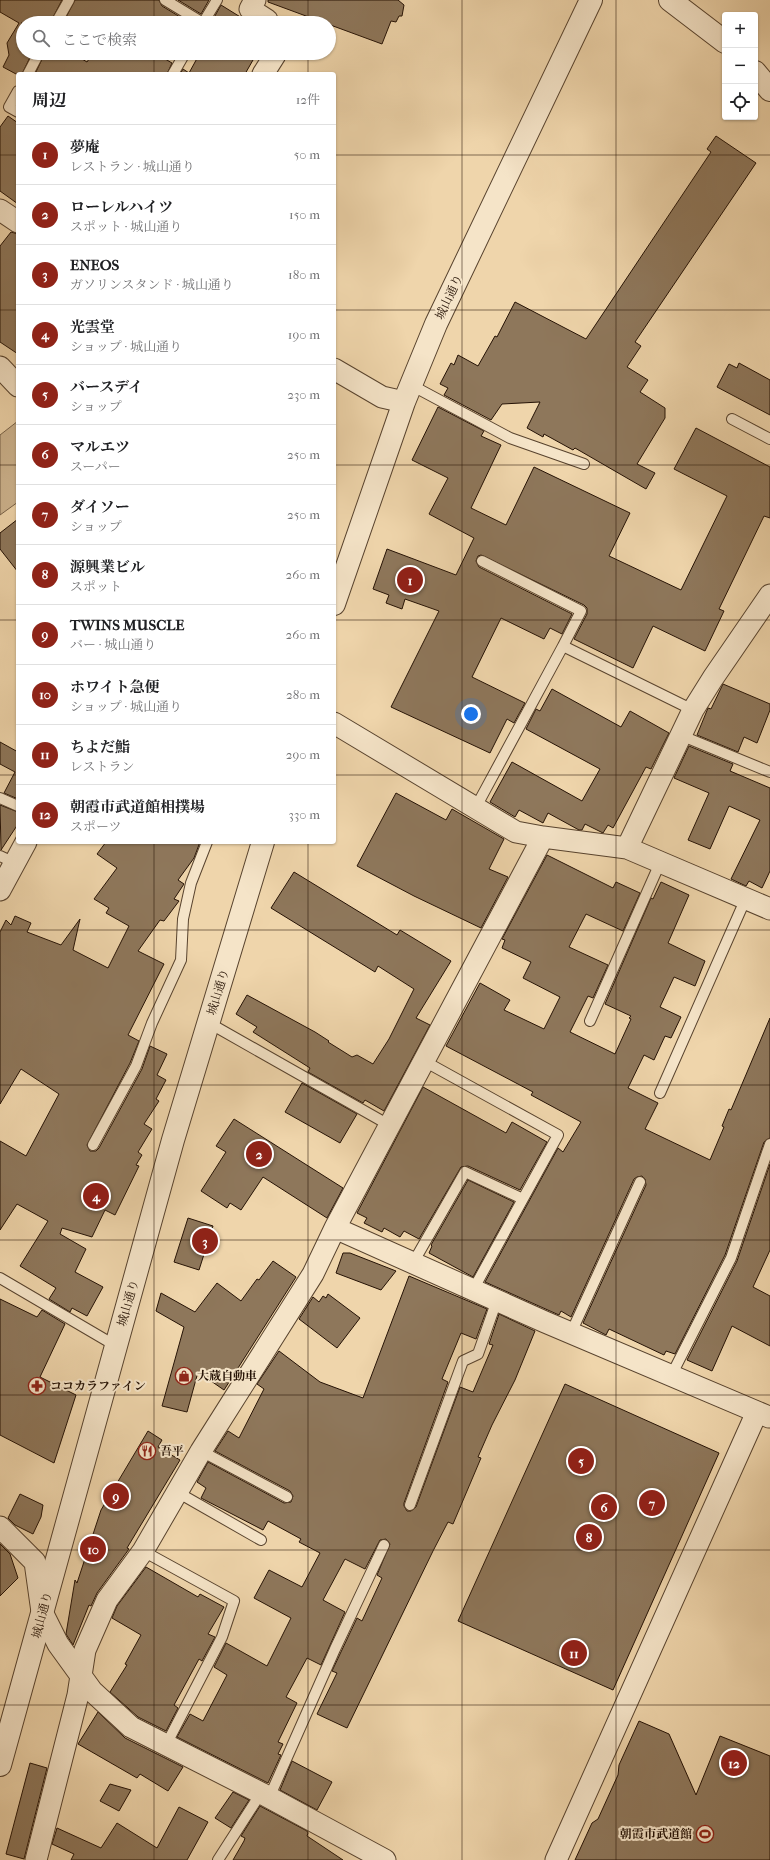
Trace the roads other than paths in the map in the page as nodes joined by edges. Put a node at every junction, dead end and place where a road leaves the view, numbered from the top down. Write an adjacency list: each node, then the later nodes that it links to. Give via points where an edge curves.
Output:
1 (69, 0): 7 (lane)
2 (166, 0): 8 (lane)
3 (217, 0): 9 (lane)
4 (255, 0): 10 (street, via 250,9)
5 (591, 0): 27 (street, 城山通り, via 436,324)
6 (670, 0): 11 (street)
7 (60, 16)
8 (192, 16)
9 (207, 16)
10 (261, 16)
11 (722, 40)
12 (35, 60): 15 (lane)
13 (181, 60): 16 (lane)
14 (272, 60): 17 (street)
15 (29, 72)
16 (174, 72)
17 (264, 72)
18 (758, 76): 19 (street)
19 (770, 90)
20 (16, 95): 21 (lane, via 9,107)
21 (16, 111)
22 (0, 210): 23 (street)
23 (16, 221)
24 (0, 367): 26 (street)
25 (336, 370): 27 (street, via 382,397)
26 (16, 384)
27 (408, 394): 30 (lane, via 510,438); 32 (street, 城山通り)
28 (732, 419): 29 (lane)
29 (770, 439)
30 (584, 464)
31 (482, 561): 34 (lane, via 582,611)
32 (336, 598)
33 (767, 605): 35 (street, via 713,678)
34 (563, 646): 35 (lane); 41 (lane)
35 (693, 710): 37 (street)
36 (336, 724): 41 (street)
37 (680, 735): 38 (lane); 46 (street)
38 (770, 772)
39 (0, 798): 40 (lane)
40 (16, 805)
41 (476, 807): 42 (street, via 516,832)
42 (543, 837): 46 (street); 54 (street)
43 (24, 844): 47 (street)
44 (206, 844): 57 (lane, via 191,883 183,919 181,960 152,1023 136,1066)
45 (262, 844): 53 (street, 城山通り)
46 (627, 848): 48 (street)
47 (7, 860): 49 (street)
48 (660, 863): 50 (street); 52 (lane)
49 (0, 890)
50 (746, 898): 51 (street); 55 (lane)
51 (770, 909)
52 (590, 1021)
53 (209, 1023): 56 (lane); 67 (street, 城山通り, via 173,1140)
54 (424, 1061): 56 (street); 60 (lane, via 558,1135)
55 (660, 1093)
56 (389, 1125): 61 (street)
57 (93, 1144)
58 (770, 1144): 68 (lane, via 731,1258)
59 (640, 1182): 66 (lane)
60 (523, 1199): 62 (lane, via 466,1172); 64 (lane)
61 (335, 1228): 62 (street); 70 (street, via 313,1274)
62 (413, 1263): 64 (street)
63 (0, 1278): 67 (lane)
64 (473, 1290): 65 (street)
65 (497, 1300): 66 (street); 73 (lane, via 478,1354 463,1361)
66 (571, 1333): 68 (street)
67 (116, 1346): 78 (street, 城山通り)
68 (671, 1376): 69 (street)
69 (763, 1415): 86 (street)
70 (201, 1451): 71 (street); 72 (lane)
71 (177, 1492): 75 (lane); 77 (street)
72 (287, 1497)
73 (410, 1505)
74 (0, 1527): 78 (street, via 35,1562)
75 (261, 1540)
76 (384, 1545): 82 (lane)
77 (143, 1552): 79 (street, via 107,1600 85,1650); 80 (lane, via 234,1600 222,1637)
78 (42, 1612): 79 (street, via 58,1644); 81 (street, 城山通り)
79 (81, 1675): 80 (street, via 92,1691 131,1727); 83 (street)
80 (166, 1745): 82 (street)
81 (0, 1765)
82 (265, 1795): 84 (lane); 85 (street)
83 (36, 1860)
84 (218, 1860)
85 (385, 1860)
86 (556, 1860)

